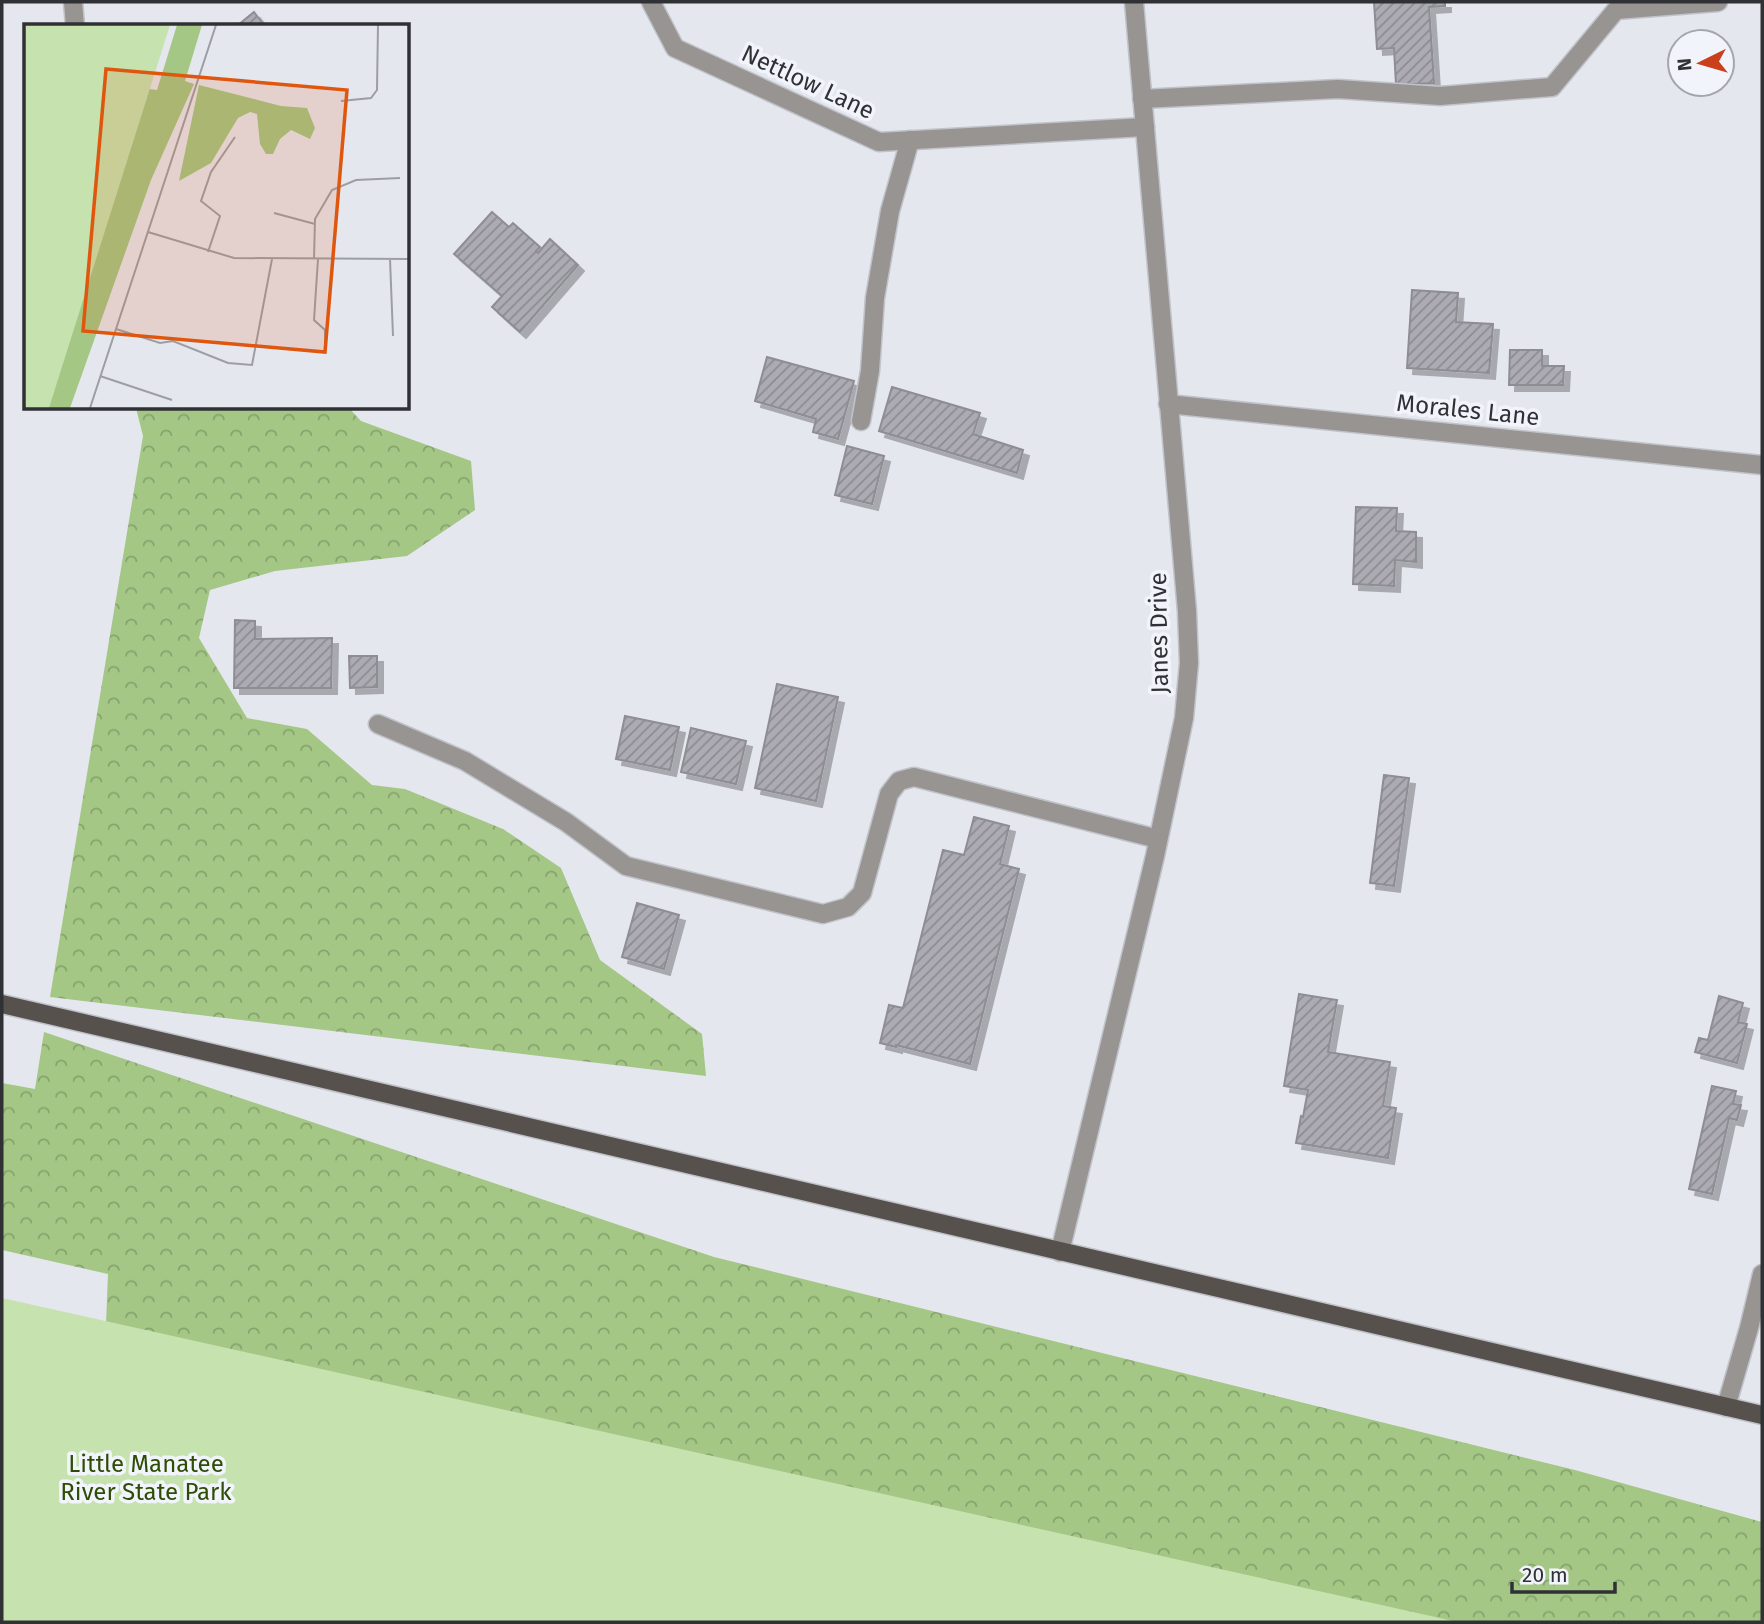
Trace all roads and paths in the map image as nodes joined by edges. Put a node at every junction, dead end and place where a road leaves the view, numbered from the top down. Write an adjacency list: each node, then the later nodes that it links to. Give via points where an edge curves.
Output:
1 (73, 2): 5 (street)
2 (651, 2): 8 (street, Nettlow Lane, via 675,48 880,142)
3 (1134, 2): 6 (street, Janes Drive)
4 (1718, 2): 6 (street, via 1616,10 1552,87 1440,96 1338,89)
5 (75, 24)
6 (1142, 99): 7 (street, Janes Drive)
7 (1145, 127): 8 (street, Nettlow Lane); 9 (street, Janes Drive)
8 (910, 140): 10 (street, via 890,211)
9 (1168, 404): 11 (street, Morales Lane); 13 (street, Janes Drive, via 1189,663 1185,718)
10 (861, 421)
11 (1762, 465)
12 (377, 724): 13 (street, via 465,761 566,822 626,866 823,914 848,907 862,893 889,794 899,781 914,777)
13 (1158, 839): 15 (street, Janes Drive)
14 (2, 1004): 15 (main road)
15 (1060, 1252): 17 (main road)
16 (1762, 1274): 17 (street)
17 (1726, 1407): 18 (main road)
18 (1762, 1415)

